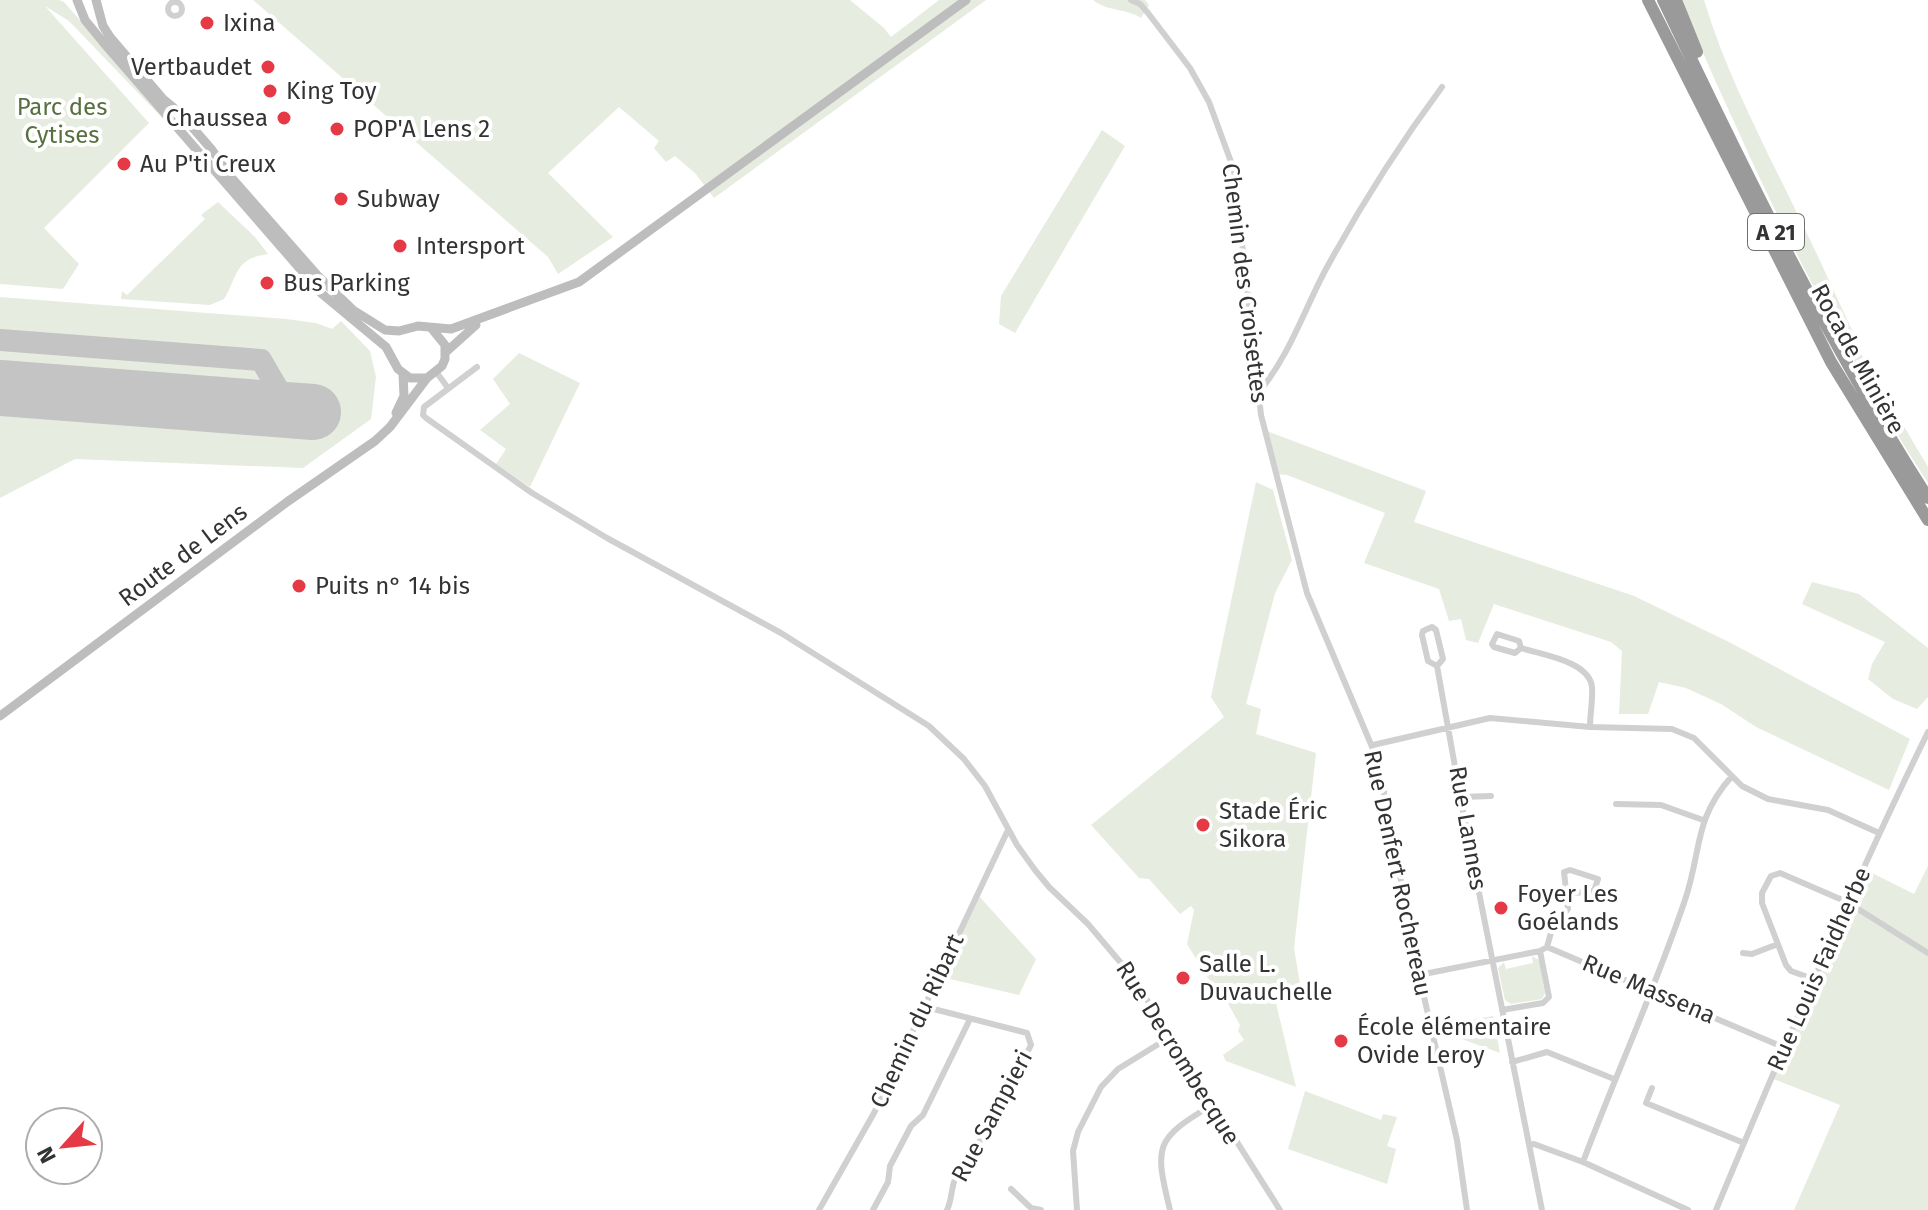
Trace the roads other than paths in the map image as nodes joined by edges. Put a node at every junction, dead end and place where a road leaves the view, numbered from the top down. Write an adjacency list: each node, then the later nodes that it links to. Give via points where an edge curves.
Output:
1 (77, 0): 14 (main road, via 103,42 321,293)
2 (96, 0): 12 (main road, via 110,37 318,276 367,320 385,330)
3 (966, 0): 10 (main road, via 600,268 569,287)
4 (1131, 0): 20 (street, Chemin des Croisettes, via 1148,13 1190,68 1225,140 1236,185)
5 (1646, 0): 23 (highway, Rocade Minière / A 21, via 1831,362)
6 (1663, 0): 9 (highway, Rocade Minière / A 21)
7 (1676, 0): 9 (highway)
8 (1442, 87): 20 (street, via 1363,202 1282,360)
9 (1716, 112): 22 (highway, Rocade Minière / A 21, via 1864,395)
10 (486, 318): 11 (main road); 13 (main road)
11 (432, 329): 12 (main road); 13 (main road)
12 (405, 330): 14 (main road)
13 (446, 352): 16 (main road)
14 (393, 356): 17 (main road)
15 (477, 367): 19 (street)
16 (437, 373): 18 (main road); 19 (street)
17 (403, 374): 18 (main road); 21 (main road, via 404,396)
18 (427, 378): 21 (main road, Route de Lens)
19 (448, 388): 37 (street, Rue Decrombecque, via 424,407 423,415 607,538 781,633 929,726 978,777)
20 (1258, 393): 24 (street, Chemin des Croisettes)
21 (390, 427): 27 (main road, Route de Lens)
22 (1928, 498)
23 (1928, 520)
24 (1307, 593): 31 (street, Rue Denfert Rochereau)
25 (1521, 648): 28 (street, via 1587,674 1592,685)
26 (1437, 666): 26 (street, via 1443,659 1432,627 1422,635 1428,661); 29 (street, Rue Lannes)
27 (0, 716)
28 (1590, 727): 29 (street, via 1490,718); 32 (street, via 1681,732)
29 (1450, 728): 31 (street); 34 (street, Rue Lannes)
30 (1928, 732): 38 (street, Rue Louis Faidherbe)
31 (1373, 745): 46 (street, Rue Denfert Rochereau)
32 (1732, 776): 36 (street); 38 (street, via 1768,799 1828,810)
33 (1491, 796): 34 (street)
34 (1461, 797): 45 (street, Rue Lannes)
35 (1616, 804): 36 (street, via 1661,805)
36 (1703, 820): 48 (street, via 1690,883)
37 (1008, 830): 49 (street, Chemin du Ribart); 52 (street, Rue Decrombecque, via 1049,887 1117,955)
38 (1879, 833): 40 (street, Rue Louis Faidherbe)
39 (1568, 897): 39 (street, via 1594,891 1598,879 1566,870); 42 (street, via 1568,909)
40 (1847, 902): 41 (street, via 1780,873 1771,876 1762,903); 44 (street); 47 (street, Rue Louis Faidherbe)
41 (1778, 944): 43 (street); 47 (street, via 1791,971)
42 (1544, 949): 45 (street); 48 (street, Rue Massena); 50 (street, via 1549,997 1543,1003)
43 (1743, 953)
44 (1928, 953)
45 (1492, 960): 46 (street); 50 (street, Rue Lannes)
46 (1419, 975): 71 (street, Rue Denfert Rochereau, via 1457,1140)
47 (1813, 979): 53 (street, Rue Louis Faidherbe)
48 (1652, 991): 53 (street, Rue Massena); 55 (street)
49 (922, 1006): 51 (street, Rue Sampieri); 63 (street, Chemin du Ribart, via 874,1113)
50 (1502, 1010): 54 (street, Rue Lannes)
51 (970, 1019): 64 (street, via 923,1115 911,1126 890,1166); 65 (street, Rue Sampieri, via 1027,1033 1031,1045 985,1136 973,1145 954,1180)
52 (1170, 1037): 57 (street, Rue Decrombecque); 67 (street, via 1137,1055 1101,1087 1073,1151)
53 (1783, 1047): 58 (street, Rue Louis Faidherbe)
54 (1512, 1062): 55 (street, via 1547,1052); 59 (street, Rue Lannes)
55 (1614, 1079): 60 (street)
56 (1652, 1088): 58 (street, via 1646,1103)
57 (1212, 1105): 62 (street, Rue Decrombecque); 68 (street, via 1182,1122 1162,1148 1160,1164)
58 (1744, 1143): 74 (street, Rue Louis Faidherbe)
59 (1529, 1145): 60 (street); 72 (street, Rue Lannes)
60 (1583, 1162): 73 (street)
61 (1011, 1189): 66 (street, via 1031,1208)
62 (1271, 1200): 69 (street); 70 (street, Rue Decrombecque)
63 (819, 1210)
64 (873, 1210)
65 (947, 1210)
66 (1041, 1210)
67 (1077, 1210)
68 (1170, 1210)
69 (1267, 1210)
70 (1280, 1210)
71 (1467, 1210)
72 (1542, 1210)
73 (1688, 1210)
74 (1716, 1210)

